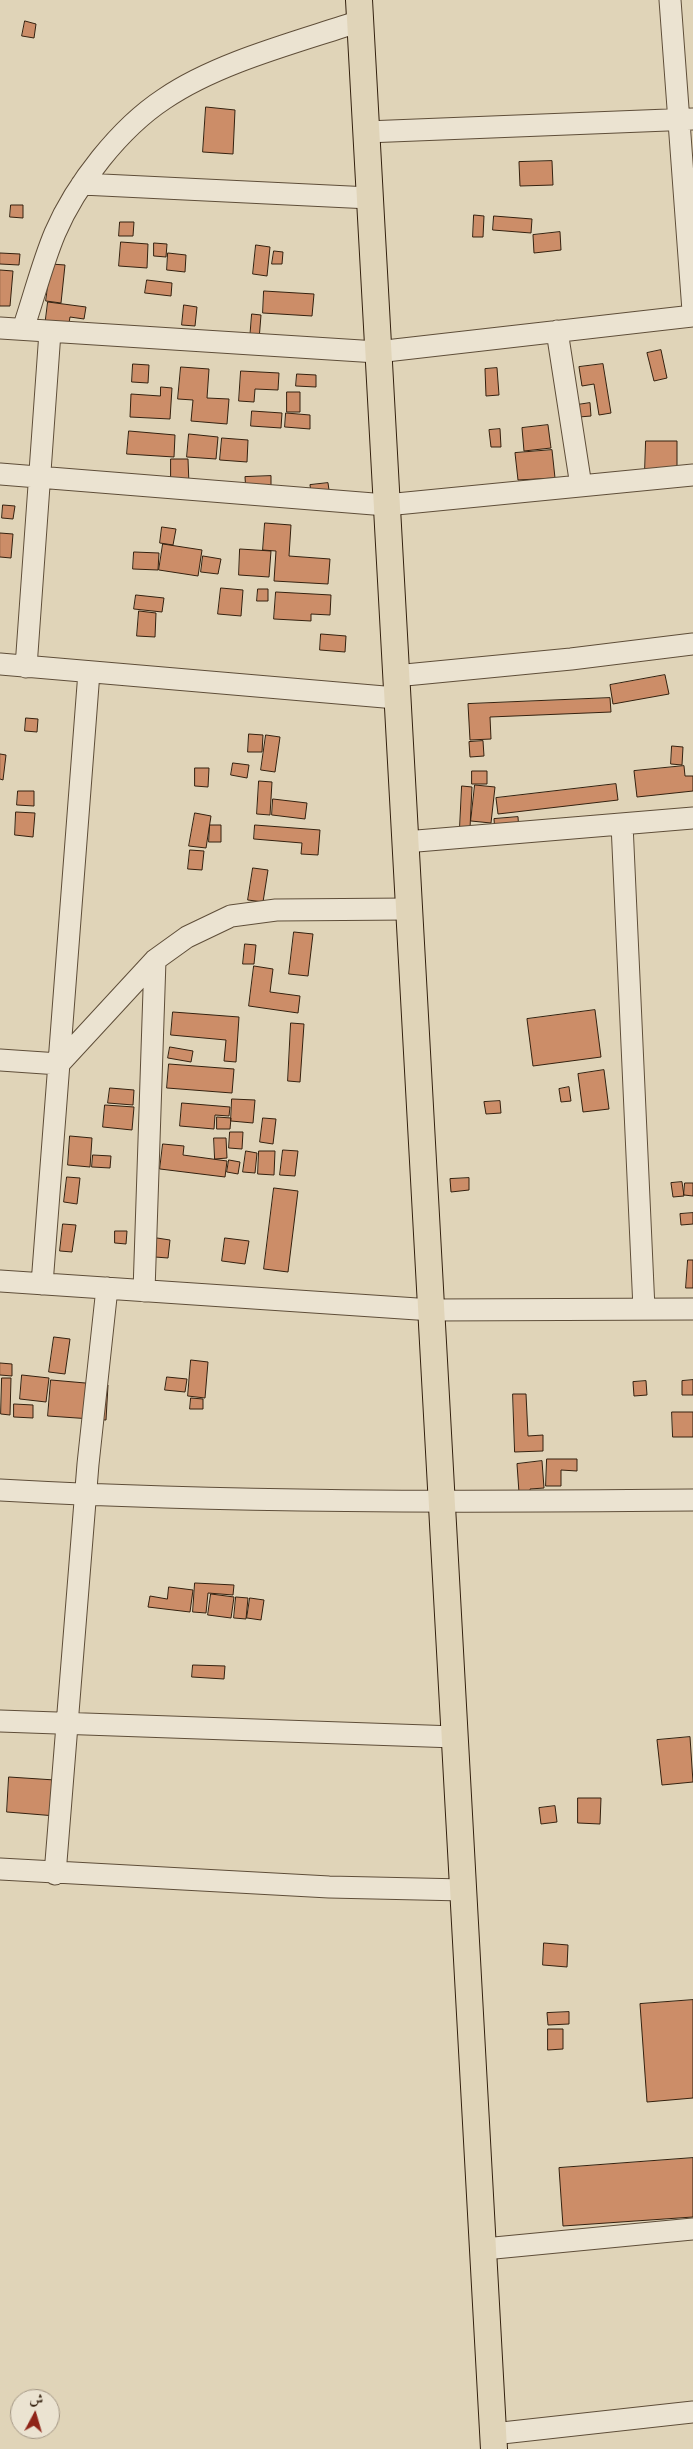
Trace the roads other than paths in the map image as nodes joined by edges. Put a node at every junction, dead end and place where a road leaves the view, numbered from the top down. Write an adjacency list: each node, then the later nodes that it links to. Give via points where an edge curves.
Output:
1 (670, 0): 3 (street)
2 (360, 10): 4 (main road); 5 (street, via 220,69 164,99 115,140)
3 (686, 119): 4 (street); 7 (street)
4 (366, 132): 6 (main road)
5 (82, 184): 6 (street); 10 (street, via 56,232)
6 (370, 198): 13 (main road)
7 (693, 311)
8 (693, 316): 11 (street)
9 (0, 328): 10 (street)
10 (23, 330): 12 (street)
11 (557, 331): 13 (street); 17 (street)
12 (50, 332): 13 (street); 16 (street)
13 (377, 352): 18 (main road)
14 (0, 474): 16 (street)
15 (693, 475): 17 (street)
16 (39, 478): 18 (street); 21 (street)
17 (581, 486): 18 (street)
18 (386, 505): 23 (main road)
19 (693, 644): 23 (street, via 571,659)
20 (0, 664): 21 (street)
21 (26, 667): 22 (street)
22 (89, 672): 23 (street); 30 (street)
23 (396, 687): 26 (main road)
24 (693, 818): 25 (street)
25 (622, 824): 26 (street); 35 (street)
26 (405, 842): 27 (main road)
27 (409, 909): 28 (street, via 276,910 231,916 187,937); 37 (main road)
28 (155, 960): 30 (street); 34 (street)
29 (0, 1060): 30 (street)
30 (59, 1064): 32 (street)
31 (0, 1281): 32 (street)
32 (42, 1284): 33 (street)
33 (107, 1288): 34 (street); 39 (street)
34 (144, 1291): 37 (street)
35 (644, 1309): 36 (street); 37 (street)
36 (693, 1309)
37 (432, 1310): 41 (main road)
38 (0, 1490): 39 (street)
39 (85, 1495): 41 (street); 43 (street)
40 (693, 1500): 41 (street)
41 (442, 1502): 44 (main road)
42 (0, 1720): 43 (street)
43 (67, 1723): 44 (street); 46 (street)
44 (455, 1737): 47 (main road)
45 (0, 1869): 46 (street)
46 (55, 1874): 47 (street)
47 (464, 1890): 49 (main road)
48 (693, 2229): 49 (street)
49 (484, 2249): 51 (main road)
50 (693, 2412): 51 (street)
51 (493, 2442)

